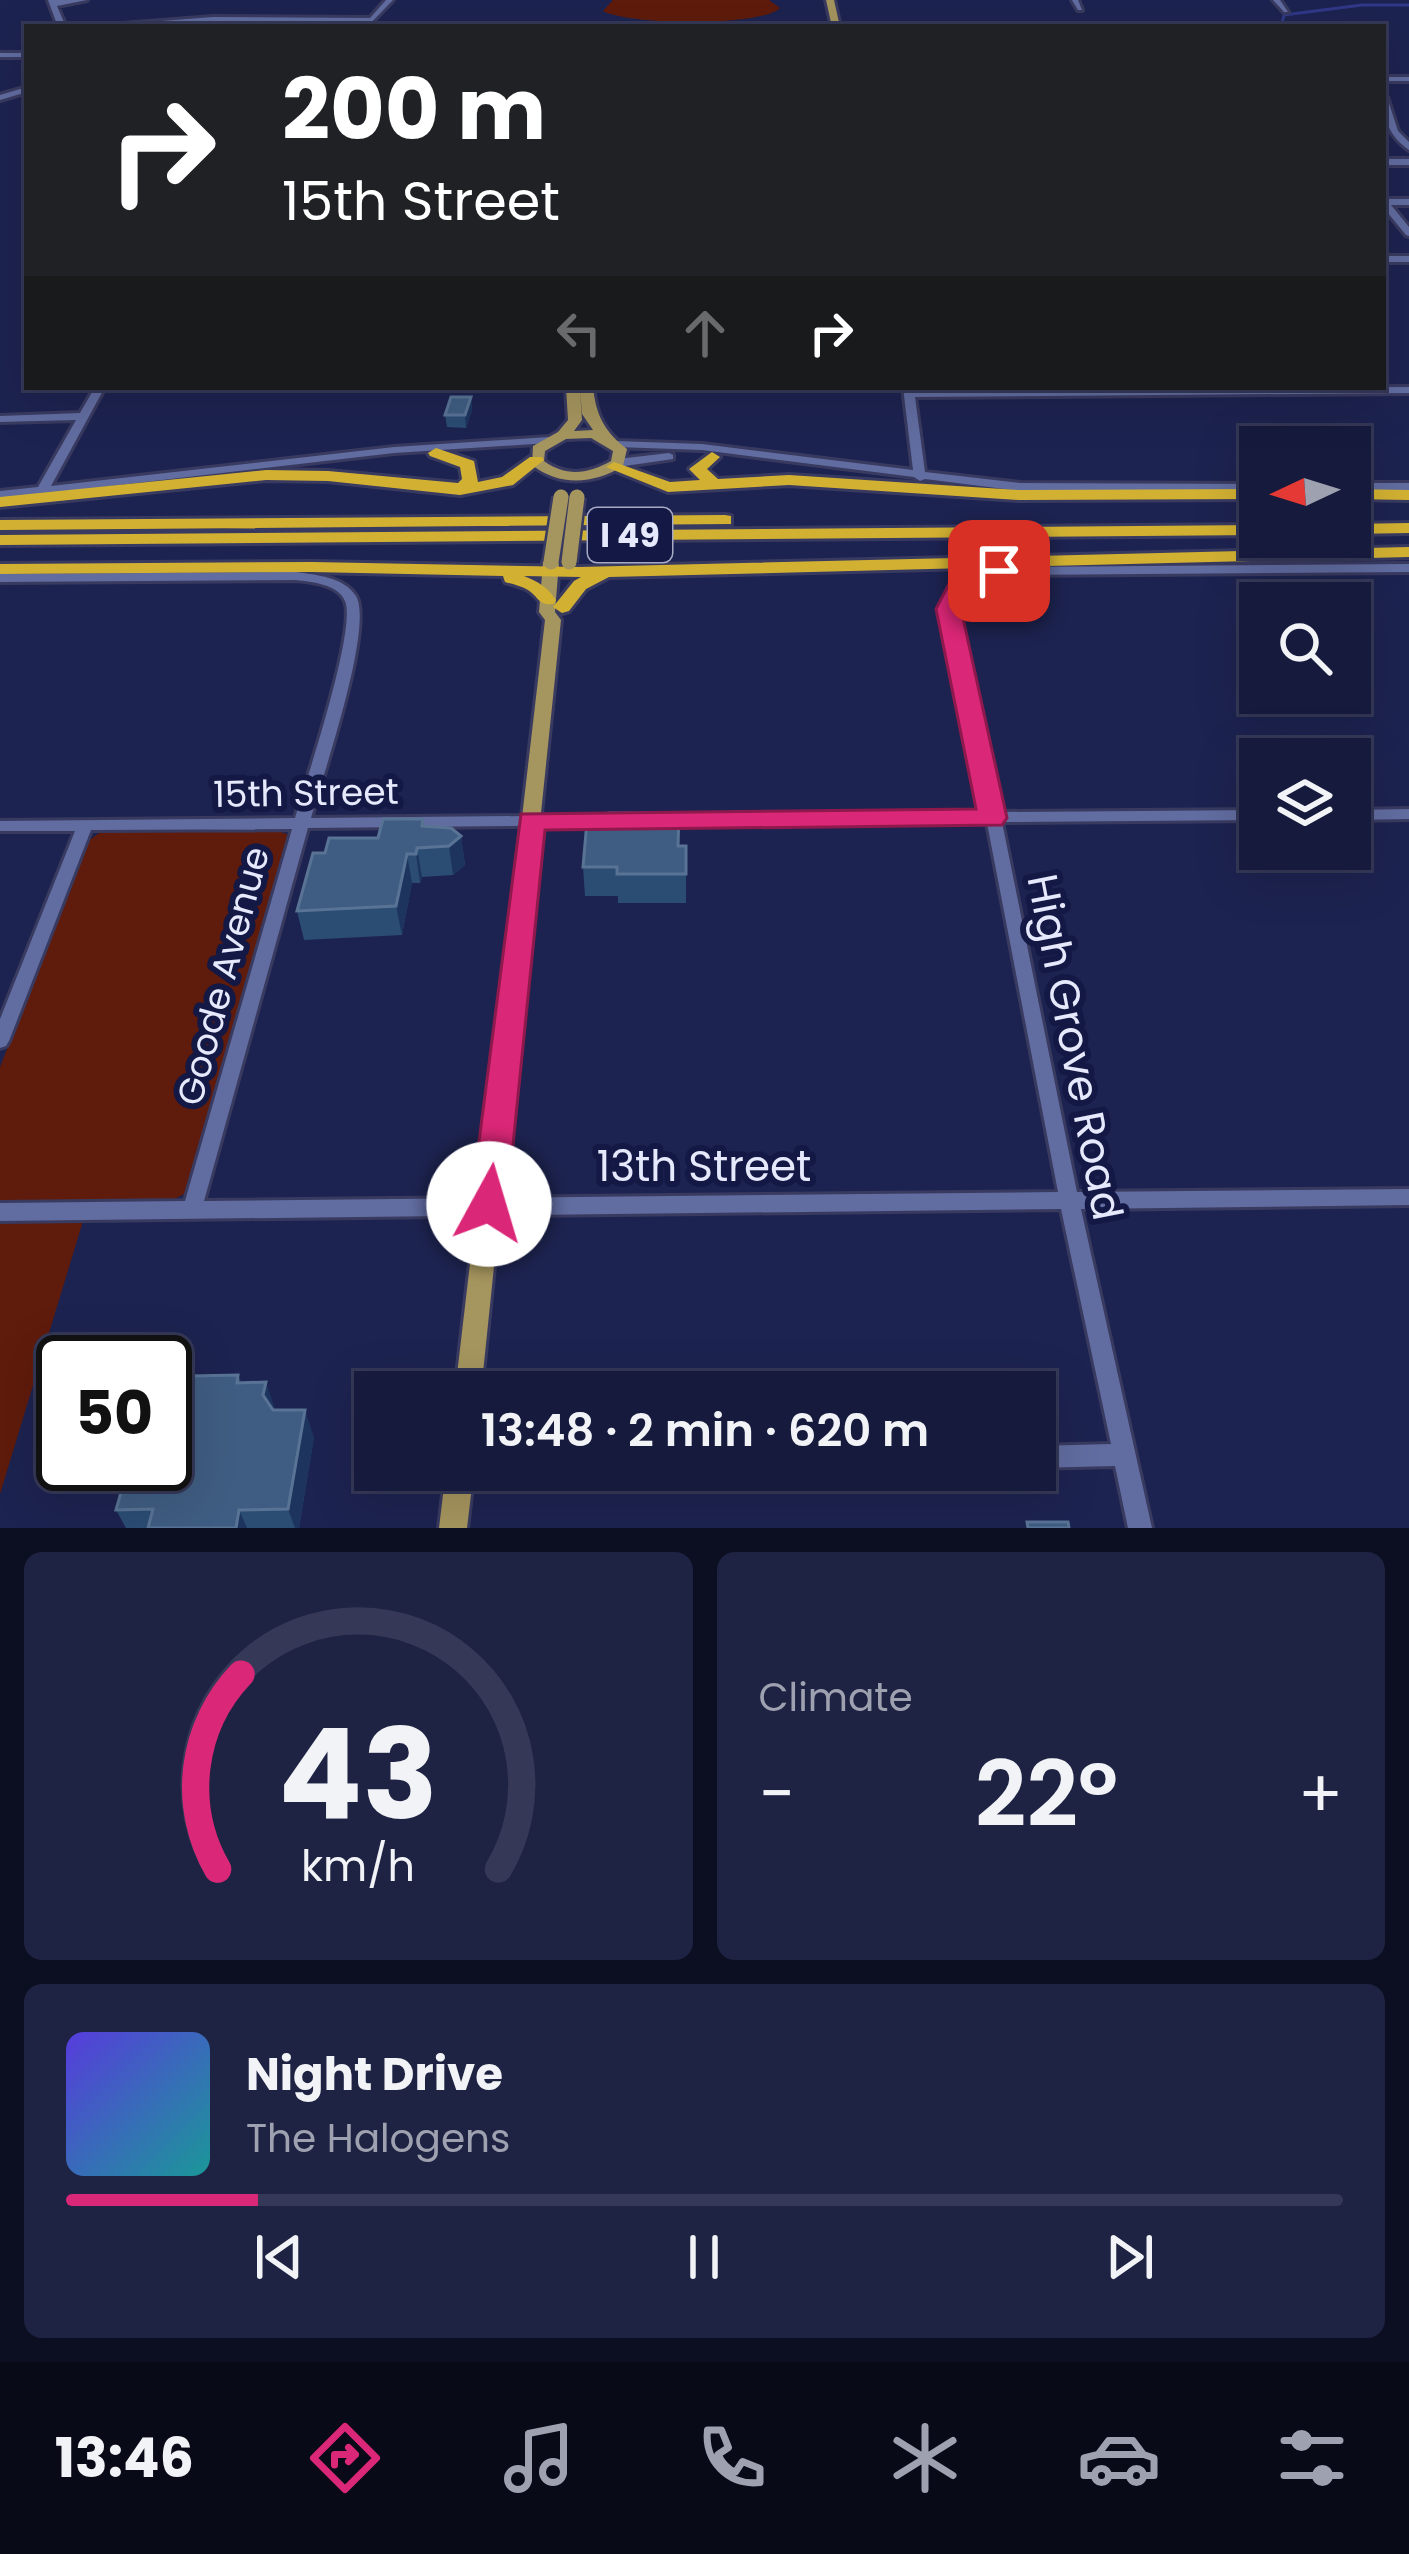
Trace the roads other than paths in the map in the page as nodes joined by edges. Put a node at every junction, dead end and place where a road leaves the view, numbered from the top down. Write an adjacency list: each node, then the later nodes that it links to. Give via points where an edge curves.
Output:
1 (84, 0): 5 (street)
2 (390, 0): 9 (street)
3 (1075, 0): 6 (street)
4 (1276, 0): 7 (street)
5 (52, 2)
6 (1080, 9)
7 (1286, 10)
8 (135, 24): 9 (street)
9 (368, 24)
10 (1386, 107): 11 (street)
11 (1409, 147)
12 (1386, 204): 13 (street)
13 (1409, 233)
14 (98, 390): 19 (street)
15 (573, 390): 21 (main road, via 575,421)
16 (586, 390): 22 (main road, via 589,415)
17 (909, 390): 18 (street); 30 (street)
18 (1409, 390)
19 (84, 416): 20 (street); 37 (street)
20 (0, 419)
21 (556, 438): 22 (main road); 26 (street); 27 (main road)
22 (611, 441): 25 (street); 28 (main road)
23 (436, 453): 26 (street); 27 (street); 32 (highway, via 468,464 472,480)
24 (712, 457): 25 (street); 28 (street); 31 (highway, via 698,469)
25 (782, 459): 30 (street)
26 (318, 460): 37 (street)
27 (540, 463): 29 (main road); 32 (highway, via 507,481); 38 (main road)
28 (616, 465): 29 (main road); 31 (highway, via 657,486)
29 (591, 476): 38 (main road)
30 (920, 477): 34 (street, via 1036,488)
31 (714, 484): 35 (highway, via 806,480 1019,495)
32 (460, 490): 39 (highway, via 266,475)
33 (1371, 490): 36 (highway)
34 (1239, 491)
35 (1239, 491)
36 (1409, 491)
37 (41, 492): 39 (street)
38 (569, 497): 49 (main road, bridge)
39 (0, 498)
40 (1371, 515): 41 (highway)
41 (1409, 515)
42 (1239, 516): 43 (highway, I 49)
43 (0, 525)
44 (1371, 529): 45 (highway)
45 (1409, 529)
46 (1239, 530): 47 (highway, I 49)
47 (0, 540)
48 (1409, 552): 52 (highway)
49 (559, 567): 52 (highway); 53 (highway); 55 (main road)
50 (1409, 568): 59 (street, High Grove Road, via 1010,571 961,583 949,609)
51 (0, 569): 53 (highway)
52 (610, 572): 55 (highway)
53 (488, 573): 55 (highway, via 529,584)
54 (0, 578): 61 (street, Goode Avenue, via 296,575 330,579 352,594 354,624)
55 (554, 609): 60 (main road)
56 (1371, 814): 57 (street)
57 (1409, 814)
58 (1239, 815): 59 (street, 15th Street)
59 (992, 818): 60 (street, 15th Street); 67 (street, High Grove Road)
60 (531, 821): 61 (street, 15th Street); 68 (main road)
61 (299, 822): 63 (street, 15th Street); 69 (street, Goode Avenue)
62 (0, 826): 63 (street, 15th Street)
63 (86, 826): 64 (street)
64 (9, 995): 65 (street)
65 (0, 1041)
66 (1409, 1197): 67 (street, 13th Street)
67 (1069, 1199): 68 (street, 13th Street); 72 (street, High Grove Road)
68 (489, 1204): 69 (street, 13th Street); 71 (main road)
69 (193, 1207): 70 (street, 13th Street)
70 (0, 1212)
71 (470, 1371)
72 (1124, 1455): 73 (street); 76 (street, High Grove Road)
73 (1056, 1456)
74 (457, 1491): 75 (main road)
75 (453, 1528)
76 (1140, 1528)

